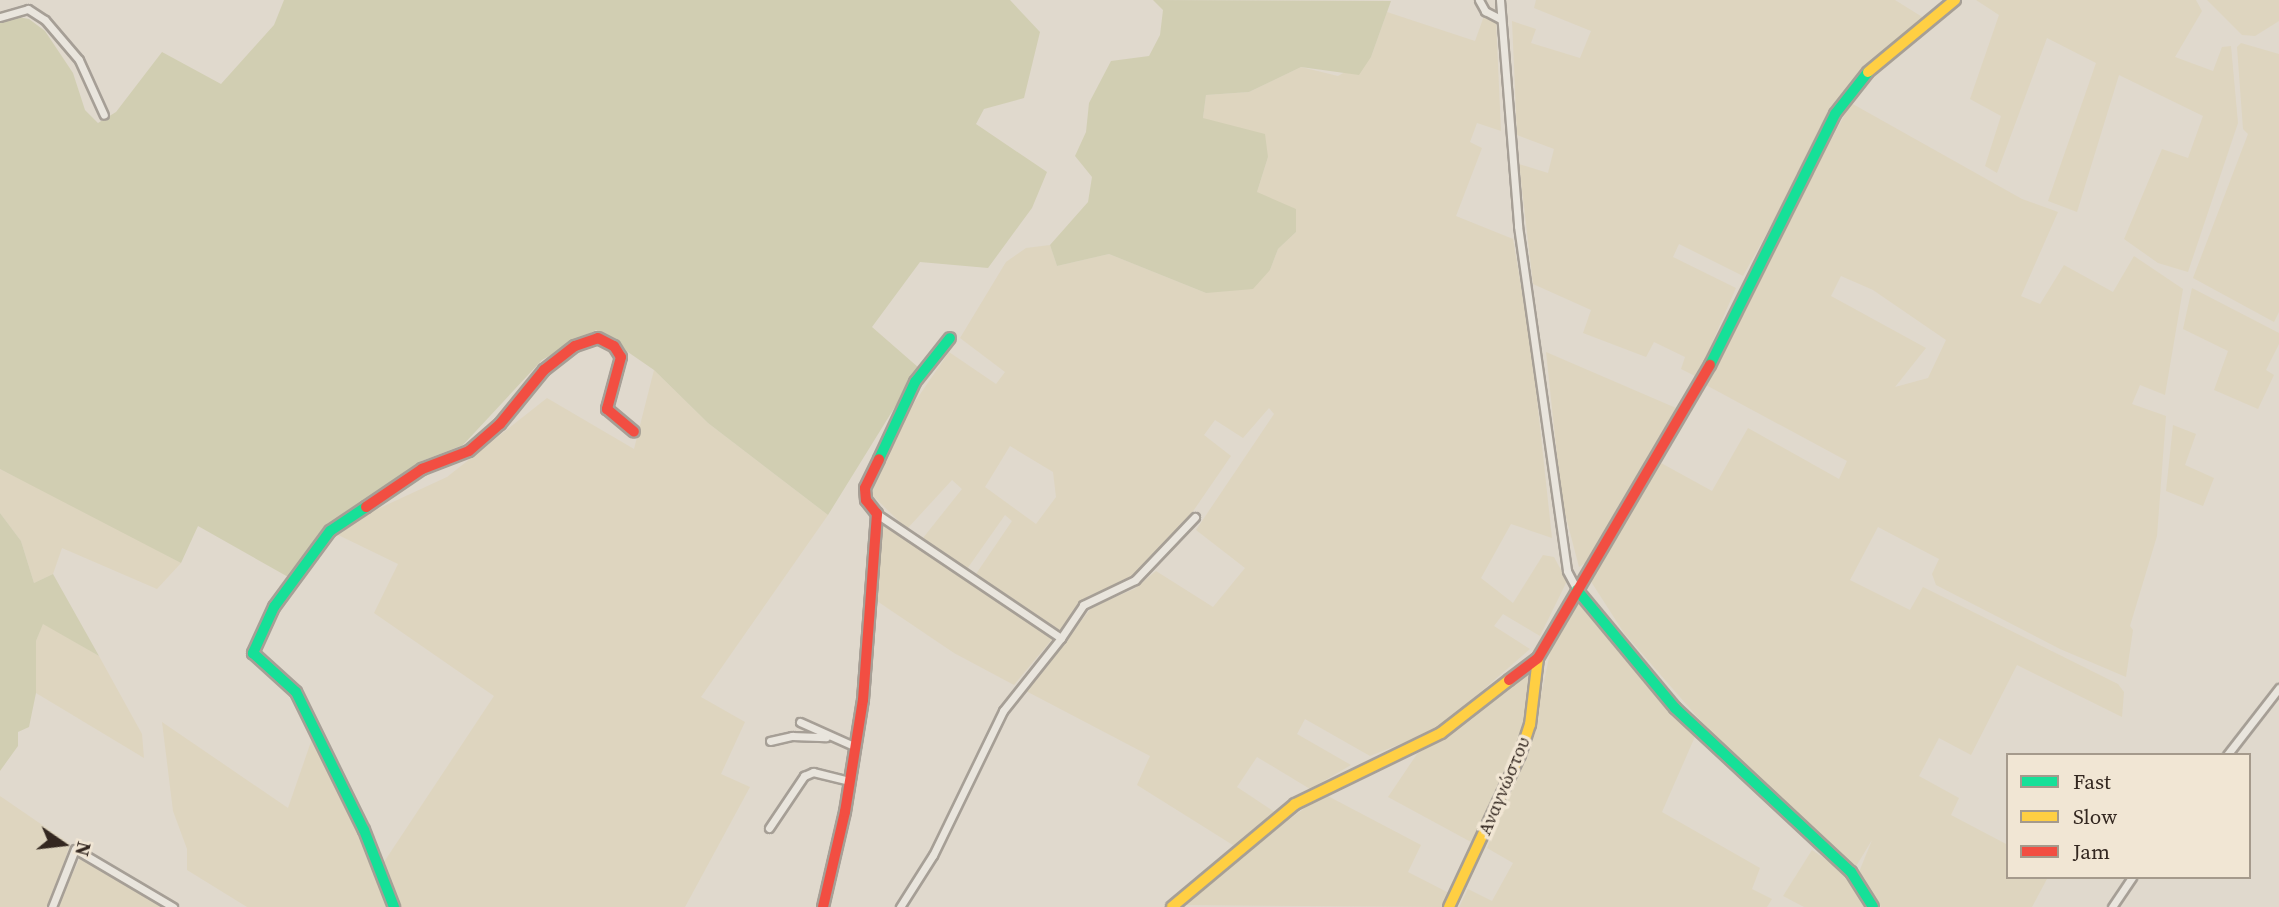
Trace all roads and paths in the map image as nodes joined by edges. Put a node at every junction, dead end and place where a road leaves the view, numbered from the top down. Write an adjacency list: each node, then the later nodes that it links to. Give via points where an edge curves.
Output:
1 (1479, 0): 5 (street, via 1485,11)
2 (1500, 0): 5 (street)
3 (1955, 0): 11 (street, via 1869,70 1841,104 1695,395)
4 (0, 17): 6 (street, via 28,9 45,20 79,60 95,104)
5 (1499, 18): 11 (street, via 1522,250 1565,561)
6 (104, 115)
7 (950, 338): 9 (street, via 915,382 867,481 864,496)
8 (634, 432): 25 (street, via 607,409 621,357 614,346 598,338 575,346 544,370 500,424 469,451 422,469 330,531 274,607 253,653 296,692 364,830)
9 (877, 514): 12 (street); 18 (street)
10 (1195, 516): 12 (street, via 1135,580 1083,605)
11 (1577, 590): 13 (street); 30 (street, via 1675,708 1851,872)
12 (1061, 638): 27 (street, via 1003,711 933,855)
13 (1538, 659): 28 (street, via 1441,733 1295,804); 29 (street, Αναγνώστου, via 1530,725 1520,755)
14 (2279, 688): 19 (street)
15 (800, 722): 16 (street)
16 (827, 737): 17 (street); 18 (street)
17 (770, 741)
18 (856, 747): 20 (street)
19 (2229, 753)
20 (848, 780): 21 (street, via 813,772 804,776); 26 (street)
21 (769, 828)
22 (2131, 879): 31 (street)
23 (170, 906): 24 (street, via 75,849)
24 (52, 907)
25 (394, 907)
26 (823, 907)
27 (900, 907)
28 (1172, 907)
29 (1449, 907)
30 (1873, 907)
31 (2112, 907)

